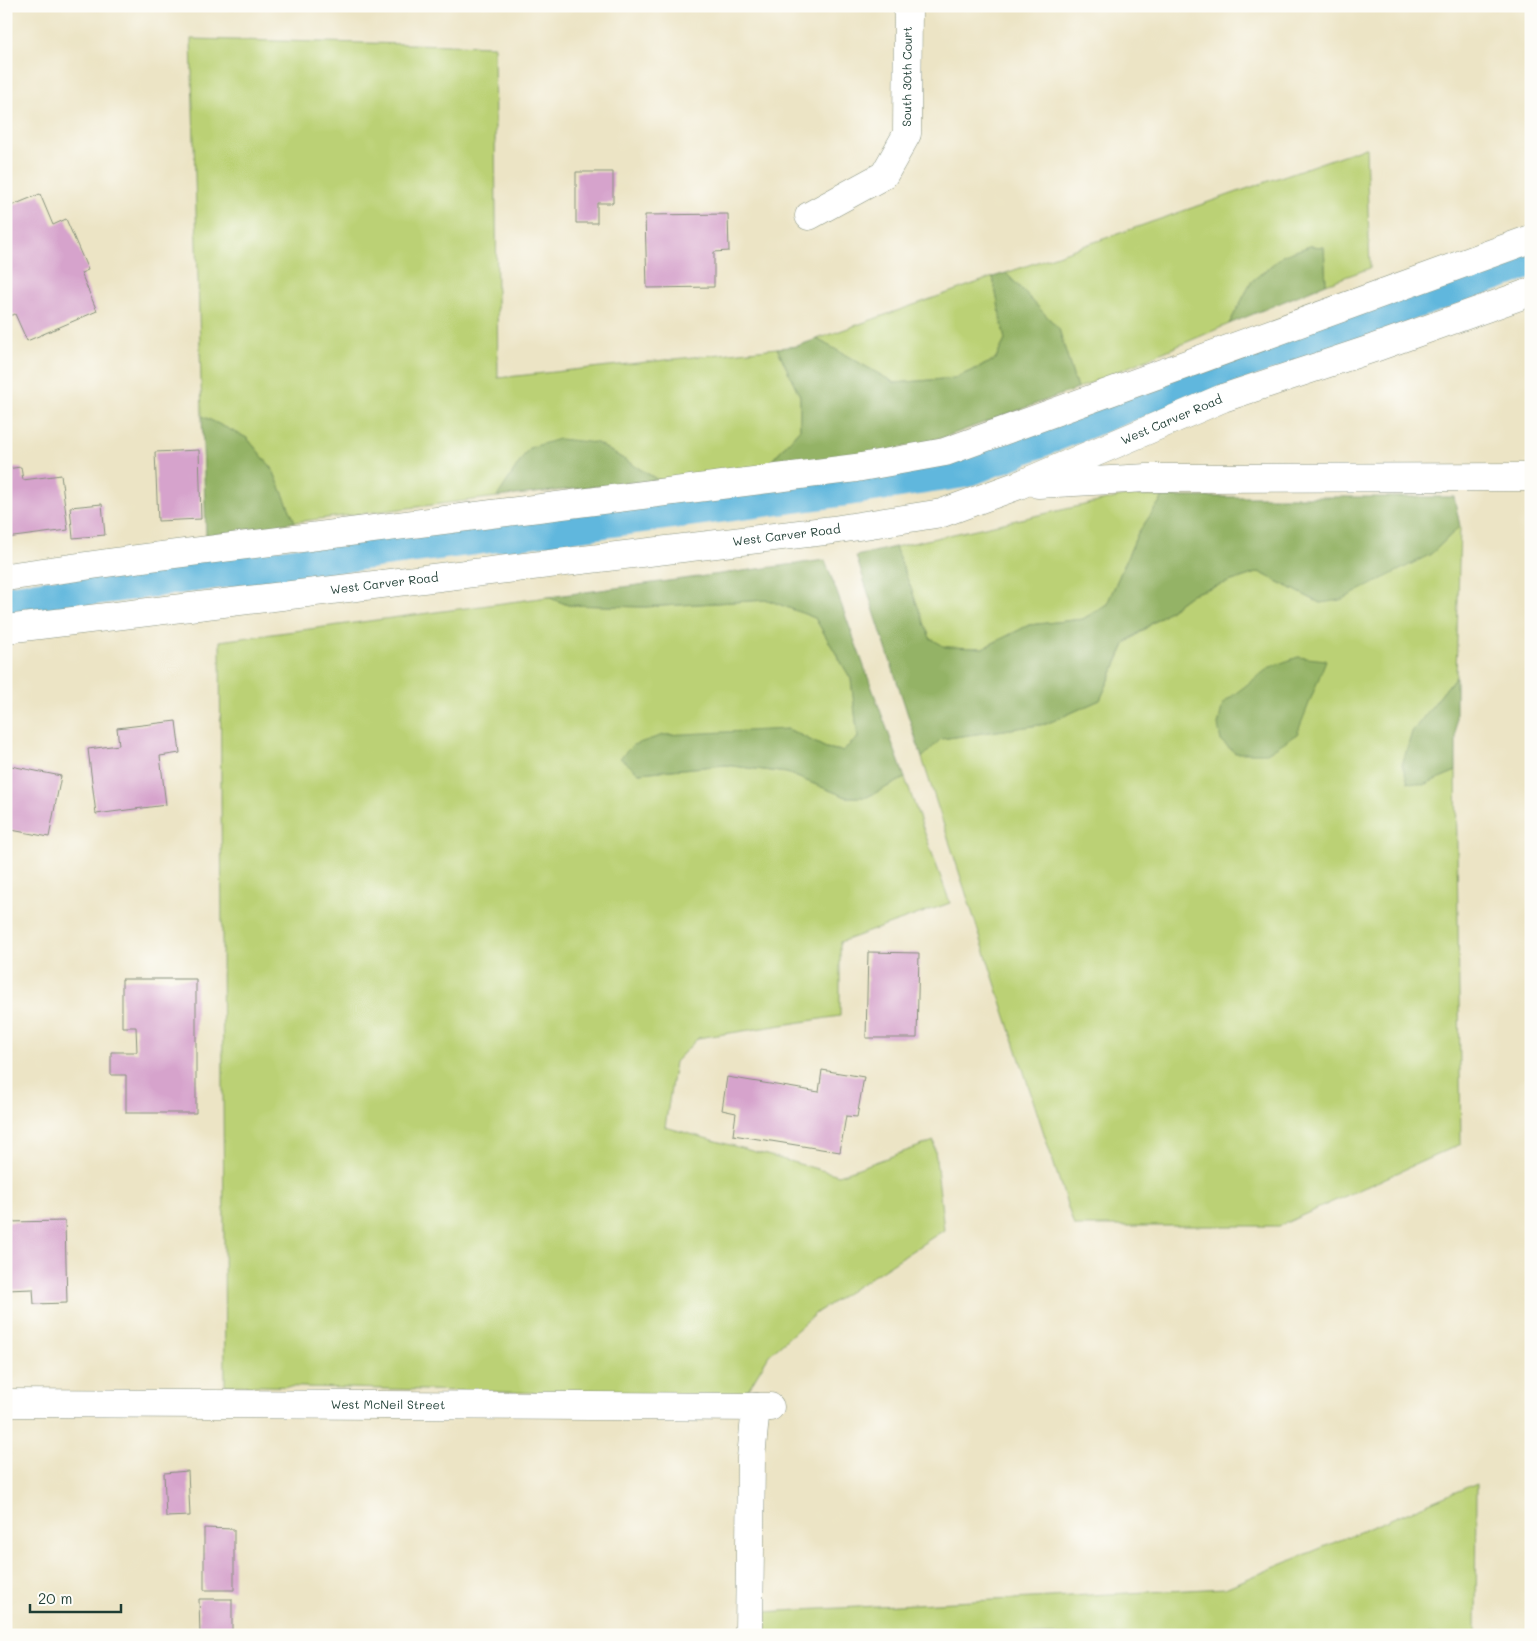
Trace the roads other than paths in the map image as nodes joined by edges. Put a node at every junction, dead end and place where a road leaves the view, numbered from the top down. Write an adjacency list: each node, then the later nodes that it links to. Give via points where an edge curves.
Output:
1 (908, 6): 2 (street, South 30th Court, via 908,134 884,175)
2 (809, 216)
3 (1531, 239): 7 (street, via 945,452 856,468)
4 (1531, 292): 6 (street, West Carver Road, via 1223,398)
5 (1531, 477): 6 (street, via 1147,478)
6 (1019, 485): 8 (street, West Carver Road, via 942,513 833,530)
7 (6, 577)
8 (6, 629)
9 (6, 1403): 10 (street, West McNeil Street, via 763,1407 751,1458)
10 (749, 1635)

